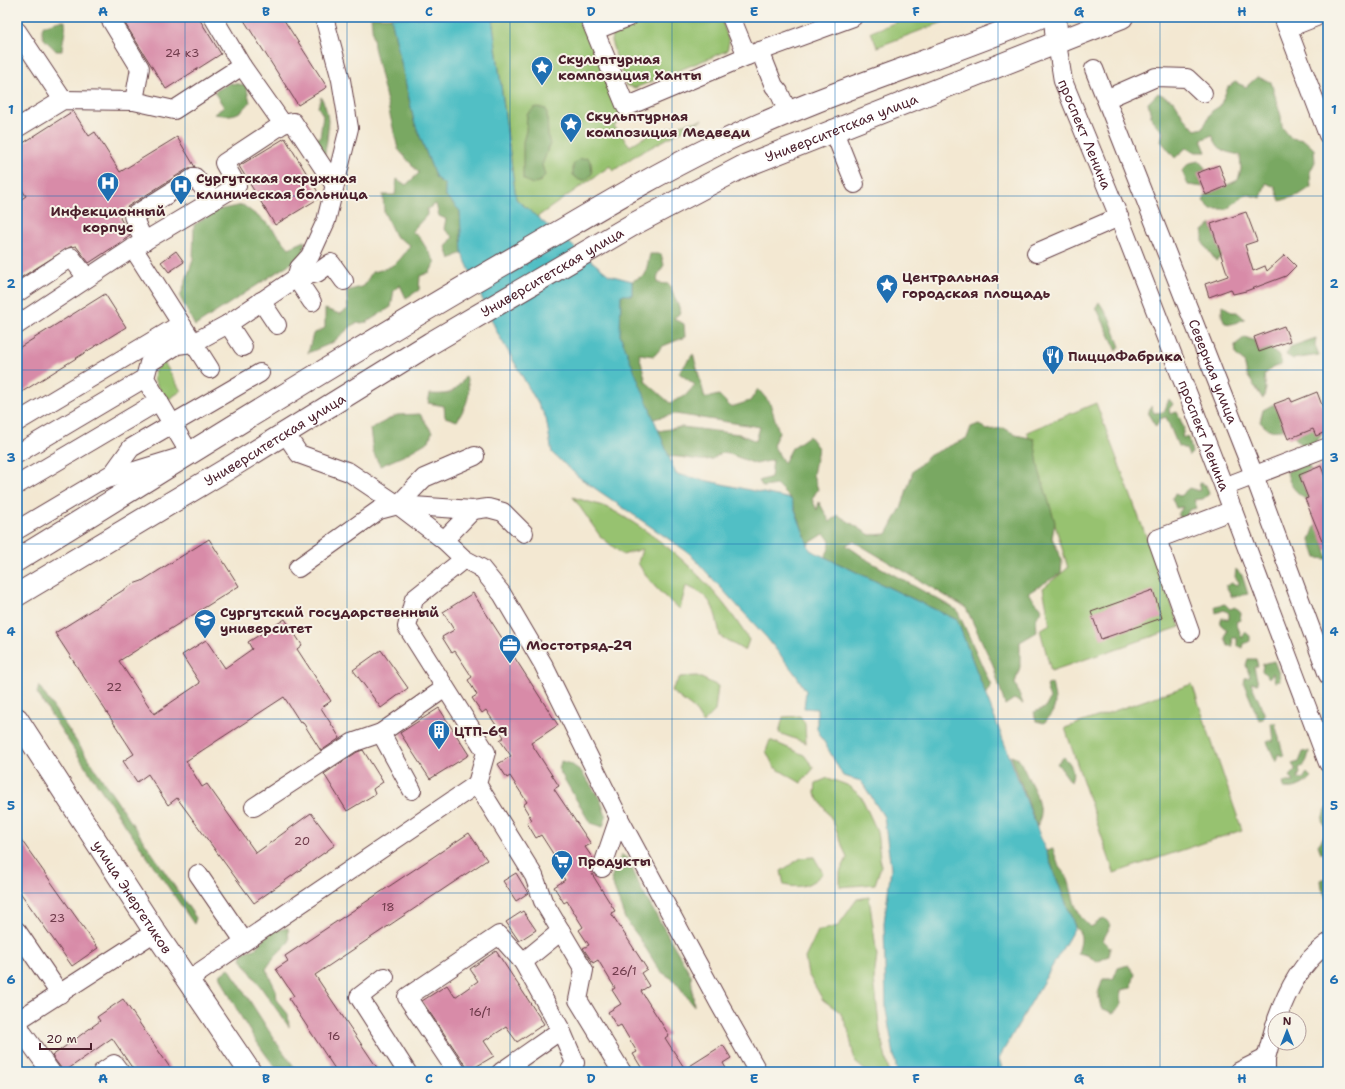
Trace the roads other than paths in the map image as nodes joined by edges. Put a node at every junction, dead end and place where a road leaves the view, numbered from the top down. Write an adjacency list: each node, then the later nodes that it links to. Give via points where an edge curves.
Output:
1 (109, 17): 23 (street, via 140,68)
2 (213, 17): 18 (street)
3 (324, 17): 29 (street, via 341,80 349,128)
4 (629, 17): 13 (street)
5 (730, 17): 17 (street)
6 (853, 17): 17 (street)
7 (1040, 17): 24 (main road, via 989,39)
8 (1055, 17): 16 (main road, проспект Ленина)
9 (1061, 17): 15 (main road)
10 (1122, 17): 15 (main road, Университетская улица)
11 (1316, 17): 12 (street)
12 (1285, 22): 28 (street)
13 (592, 23): 17 (street, via 626,107)
14 (17, 31): 22 (street)
15 (1078, 35): 16 (main road, Университетская улица)
16 (1057, 43): 27 (main road, Университетская улица); 32 (street, проспект Ленина, via 1063,81)
17 (754, 54): 24 (street, via 779,92)
18 (242, 66): 23 (street, via 174,110); 25 (street)
19 (1094, 69): 21 (street, Северная улица)
20 (1203, 93): 21 (street, via 1186,78 1156,77)
21 (1106, 99): 59 (street, Северная улица)
22 (63, 100): 23 (street); 26 (street)
23 (134, 101)
24 (788, 112): 51 (main road, via 714,146 618,198 416,314)
25 (283, 124): 29 (street, via 293,122); 31 (street, via 224,163 237,186)
26 (17, 128)
27 (833, 129): 30 (street); 54 (main road, Университетская улица, via 742,167 634,224 431,343)
28 (1328, 135)
29 (334, 184): 36 (street, via 326,221 310,256 299,268)
30 (855, 184)
31 (213, 200): 33 (street); 33 (street, via 195,176 133,216)
32 (1119, 218): 34 (street); 62 (street, проспект Ленина)
33 (138, 245): 35 (street); 41 (street)
34 (1036, 253)
35 (87, 278): 38 (street, via 71,257); 43 (street)
36 (296, 278): 37 (street, via 317,273 331,263); 39 (street); 40 (street)
37 (344, 281)
38 (17, 293)
39 (261, 301): 42 (street); 44 (street)
40 (312, 302)
41 (181, 324): 45 (street); 52 (street)
42 (228, 324): 45 (street); 46 (street)
43 (17, 325)
44 (277, 325)
45 (193, 343): 47 (street); 49 (street, via 178,345 149,363)
46 (243, 347)
47 (210, 369)
48 (260, 373): 53 (street)
49 (145, 378): 50 (street); 56 (street)
50 (159, 401): 53 (street); 61 (street)
51 (268, 406): 54 (main road); 57 (main road)
52 (17, 422)
53 (172, 423): 57 (street); 60 (street, via 131,448 112,473)
54 (285, 433): 63 (street, via 299,454 349,472); 72 (main road, Университетская улица)
55 (1328, 448): 59 (street)
56 (17, 454)
57 (190, 454): 60 (street); 70 (main road)
58 (475, 456): 63 (street, via 424,478)
59 (1254, 475): 62 (street); 74 (street, Северная улица)
60 (95, 483): 66 (street)
61 (17, 484)
62 (1224, 487): 65 (street, проспект Ленина)
63 (398, 505): 64 (street); 68 (street); 71 (street, via 380,510)
64 (473, 510): 67 (street, via 488,508 503,512); 68 (street)
65 (1233, 510): 73 (street, via 1157,539); 75 (street, проспект Ленина)
66 (17, 530)
67 (524, 533)
68 (444, 540): 69 (street)
69 (464, 559): 76 (street, via 414,599 407,627); 83 (street, via 481,568 502,594 543,664)
70 (17, 560)
71 (298, 568)
72 (17, 595)
73 (1190, 632)
74 (1328, 674): 75 (street)
75 (1299, 685): 79 (street, проспект Ленина)
76 (445, 688): 78 (street); 80 (street, via 486,752)
77 (17, 719): 88 (main road, улица Энергетиков)
78 (381, 733): 81 (street); 82 (street, via 352,743)
79 (1328, 762)
80 (476, 784): 87 (street, via 534,876 543,901); 89 (street)
81 (412, 790)
82 (254, 807)
83 (619, 818): 84 (street); 109 (street)
84 (602, 868)
85 (198, 874): 89 (street)
86 (17, 931): 94 (street)
87 (561, 931): 91 (street); 108 (street, via 584,970 578,1000)
88 (155, 932): 93 (main road, улица Энергетиков); 94 (street)
89 (244, 941): 93 (street)
90 (1328, 943): 95 (street, via 1304,965 1291,985)
91 (523, 962): 97 (street); 105 (street, via 499,935 407,997)
92 (386, 977): 104 (street, via 358,997)
93 (188, 980): 103 (main road, улица Энергетиков)
94 (60, 994): 96 (street)
95 (1280, 1011)
96 (19, 1016): 100 (street, via 22,1032)
97 (561, 1030): 106 (street); 107 (street, via 575,1063)
98 (1269, 1051): 99 (street)
99 (1266, 1065): 110 (street)
100 (51, 1072)
101 (102, 1072): 102 (street, via 114,1064)
102 (120, 1072)
103 (250, 1072)
104 (406, 1072)
105 (457, 1072)
106 (501, 1072)
107 (569, 1072)
108 (622, 1072)
109 (758, 1072)
110 (1238, 1072)

